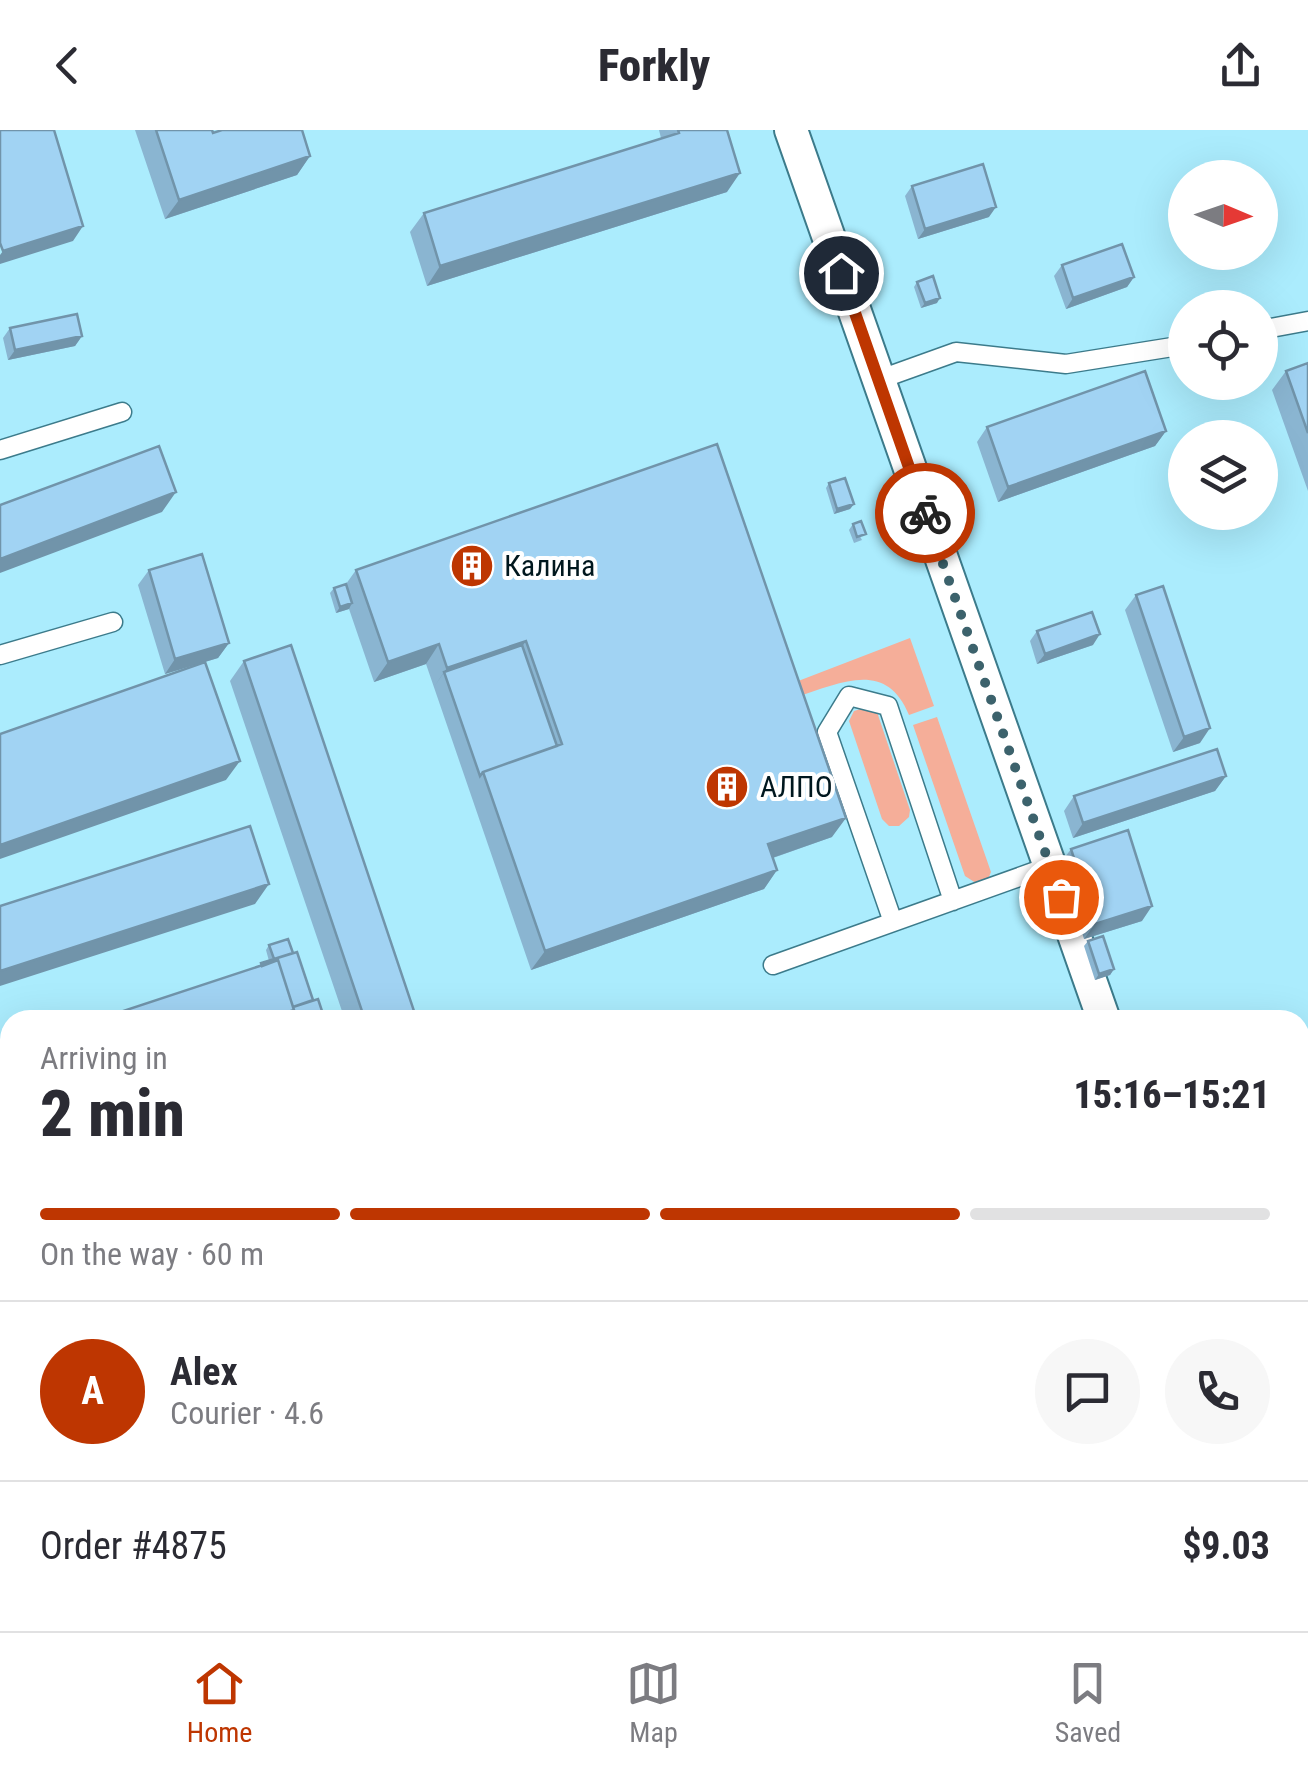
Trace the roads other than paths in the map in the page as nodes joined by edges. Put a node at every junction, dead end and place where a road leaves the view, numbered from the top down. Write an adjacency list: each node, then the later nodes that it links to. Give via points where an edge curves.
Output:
1 (791, 130): 5 (street)
2 (1308, 320): 3 (lane)
3 (1278, 326)
4 (1168, 348): 5 (lane, via 1066,364 956,352)
5 (878, 380): 10 (street)
6 (122, 412): 7 (lane)
7 (0, 450)
8 (114, 622): 9 (lane)
9 (0, 655)
10 (1050, 866): 11 (lane); 14 (street)
11 (953, 901): 12 (lane); 12 (lane, via 888,706 849,696 826,732)
12 (893, 922): 13 (lane)
13 (773, 965)
14 (1100, 1010)

